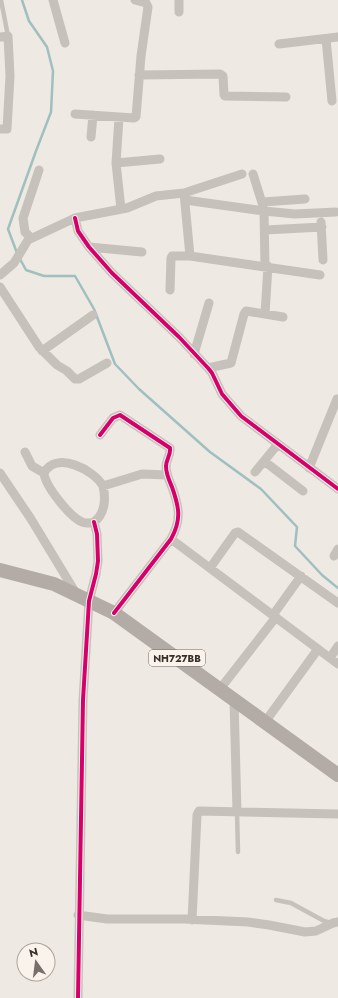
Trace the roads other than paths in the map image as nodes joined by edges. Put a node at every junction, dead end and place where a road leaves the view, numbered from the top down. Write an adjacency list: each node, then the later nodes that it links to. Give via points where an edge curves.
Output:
1 (2, 0): 6 (lane)
2 (53, 0): 9 (street)
3 (135, 0): 11 (street, via 146,3 148,7)
4 (179, 0): 5 (street)
5 (179, 12)
6 (4, 37): 17 (street, via 10,76 7,129)
7 (338, 37): 8 (street)
8 (326, 39): 10 (street); 13 (street)
9 (65, 42)
10 (279, 44)
11 (139, 75): 12 (street, via 220,74 223,76 225,96); 16 (street, via 136,117)
12 (286, 97)
13 (332, 101)
14 (75, 114): 15 (street)
15 (92, 115): 16 (street); 18 (street)
16 (119, 118): 20 (street)
17 (0, 129)
18 (91, 137)
19 (160, 159): 20 (street)
20 (116, 163): 27 (street)
21 (39, 170): 34 (street, via 23,218)
22 (242, 174): 24 (street)
23 (253, 174): 26 (street)
24 (184, 196): 27 (street, via 156,196); 28 (street); 37 (street)
25 (304, 199): 26 (street)
26 (263, 202): 28 (street)
27 (122, 209): 31 (street)
28 (264, 211): 30 (street); 33 (street)
29 (336, 212): 30 (street)
30 (320, 213): 32 (street)
31 (75, 218): 34 (street); 35 (street, via 78,231)
32 (322, 227): 33 (street); 38 (street)
33 (265, 230): 39 (street)
34 (29, 239): 40 (street, via 14,263)
35 (89, 246): 36 (street); 49 (street, via 112,273)
36 (142, 252)
37 (190, 256): 39 (street); 43 (street, via 172,256)
38 (322, 260)
39 (266, 266): 41 (street); 45 (street)
40 (0, 275)
41 (320, 275)
42 (0, 287): 48 (street)
43 (170, 290)
44 (209, 303): 49 (street)
45 (265, 314): 47 (street); 51 (street, via 246,311 231,362)
46 (93, 315): 48 (street)
47 (283, 317)
48 (42, 351): 50 (street, via 79,380)
49 (194, 354): 51 (street)
50 (107, 363)
51 (208, 368): 54 (street, via 222,394 242,416)
52 (337, 399): 57 (street)
53 (100, 435): 61 (street, via 113,418 120,415 170,448 166,462)
54 (278, 444): 56 (street); 57 (street)
55 (26, 452): 60 (street, via 32,466)
56 (264, 461): 58 (street); 64 (street)
57 (310, 468): 63 (street)
58 (255, 472)
59 (0, 473): 70 (street)
60 (44, 473): 62 (street, via 47,468 57,464 73,464 89,471); 65 (street, via 63,506 72,516 84,523)
61 (167, 475): 62 (street, via 142,474); 66 (street, via 179,514 177,528)
62 (103, 486): 65 (street, via 103,509)
63 (338, 489)
64 (303, 491)
65 (94, 522): 70 (street, via 98,561 96,574)
66 (171, 539): 67 (street); 72 (street)
67 (210, 568): 69 (street, via 238,532); 73 (street)
68 (0, 570): 70 (highway, NH727BB, via 54,584)
69 (301, 576): 71 (street); 73 (street)
70 (84, 598): 72 (highway, NH727BB); 86 (street)
71 (338, 603)
72 (114, 613): 78 (highway, NH727BB)
73 (274, 616): 75 (street); 78 (street)
74 (338, 646): 76 (street)
75 (318, 649): 76 (street); 80 (street)
76 (330, 658): 77 (street)
77 (338, 664)
78 (220, 689): 79 (highway, NH727BB)
79 (234, 700): 80 (highway, NH727BB); 82 (street)
80 (265, 722): 81 (highway, NH727BB)
81 (338, 775)
82 (237, 812): 83 (street); 84 (lane); 87 (street, via 197,813)
83 (338, 814)
84 (238, 852)
85 (276, 900): 88 (lane, via 291,903 324,921)
86 (78, 915): 87 (street, via 107,919); 89 (street)
87 (192, 920): 88 (street, via 262,924 305,932 316,931)
88 (335, 922)
89 (78, 998)

